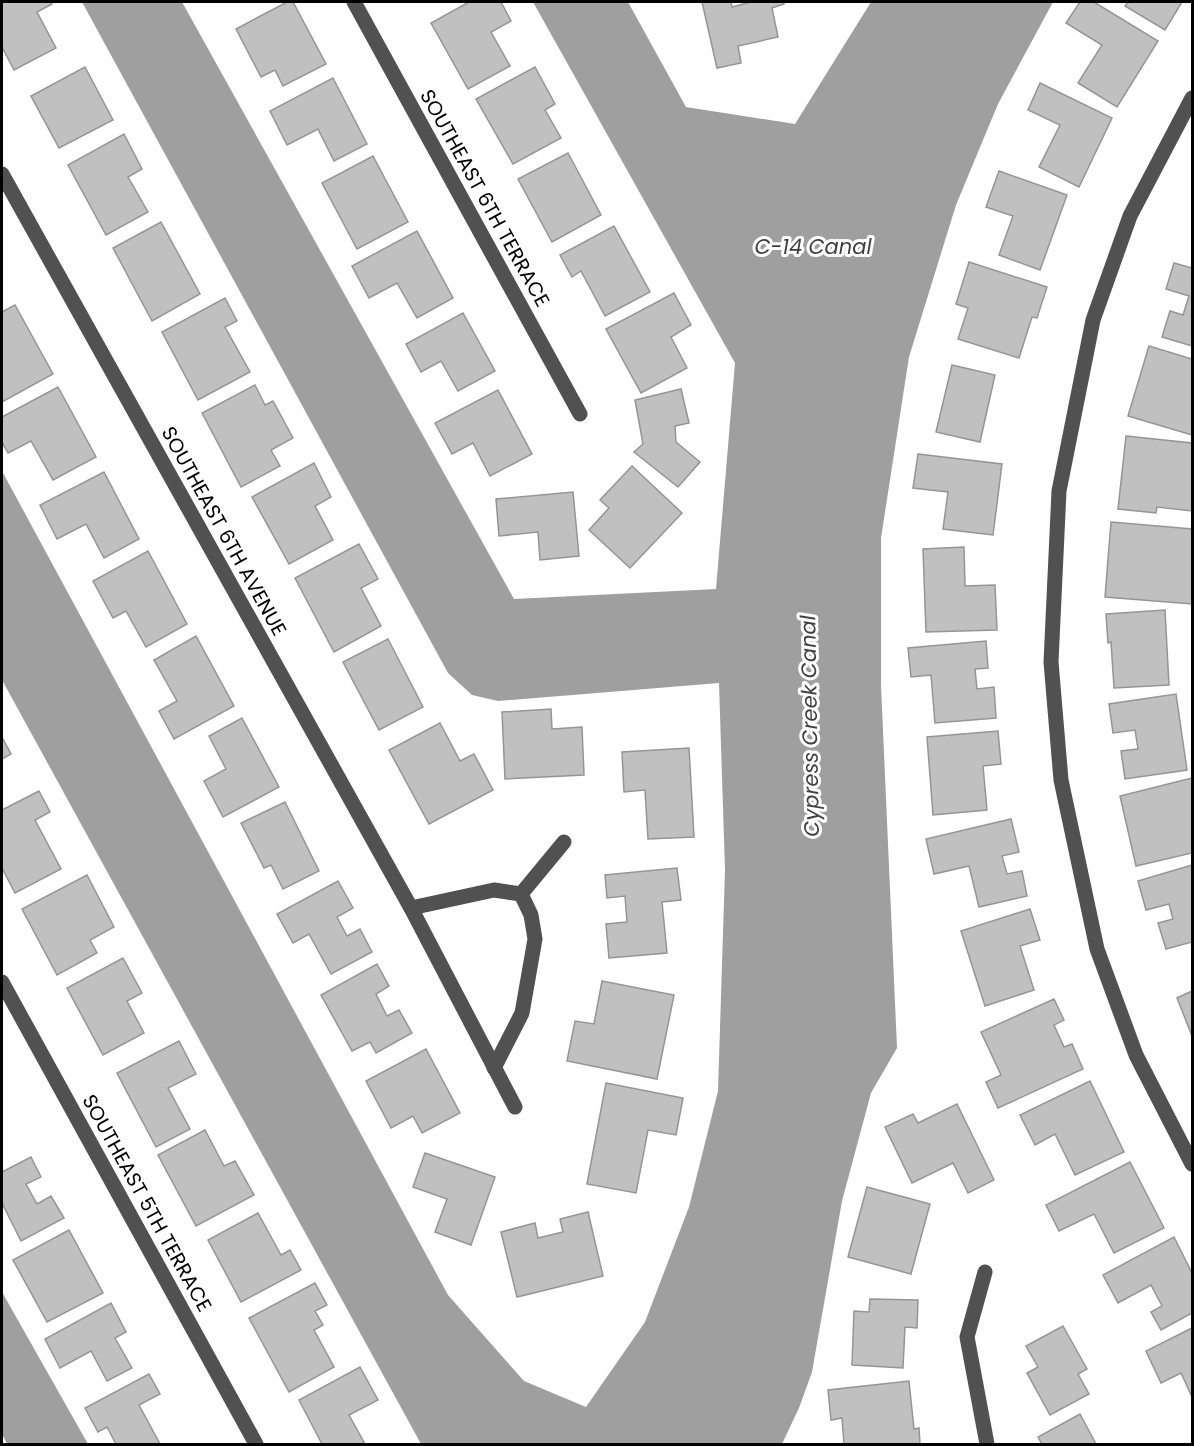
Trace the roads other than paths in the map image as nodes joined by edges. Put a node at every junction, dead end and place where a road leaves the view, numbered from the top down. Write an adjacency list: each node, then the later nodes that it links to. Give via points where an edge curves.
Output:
1 (354, 2): 4 (street, SOUTHEAST 6TH TERRACE)
2 (1192, 98): 11 (street, via 1130,216 1093,320 1059,491 1051,662 1061,780 1097,949 1136,1055)
3 (2, 174): 7 (street, SOUTHEAST 6TH AVENUE)
4 (580, 414)
5 (564, 842): 6 (street)
6 (521, 894): 7 (street, via 494,890); 9 (street, via 536,939 522,1013)
7 (411, 908): 9 (street, SOUTHEAST 6TH AVENUE)
8 (2, 982): 13 (street, SOUTHEAST 5TH TERRACE)
9 (494, 1068): 10 (street, SOUTHEAST 6TH AVENUE)
10 (515, 1107)
11 (1192, 1164)
12 (985, 1272): 14 (street, via 967,1337)
13 (256, 1444)
14 (987, 1444)

